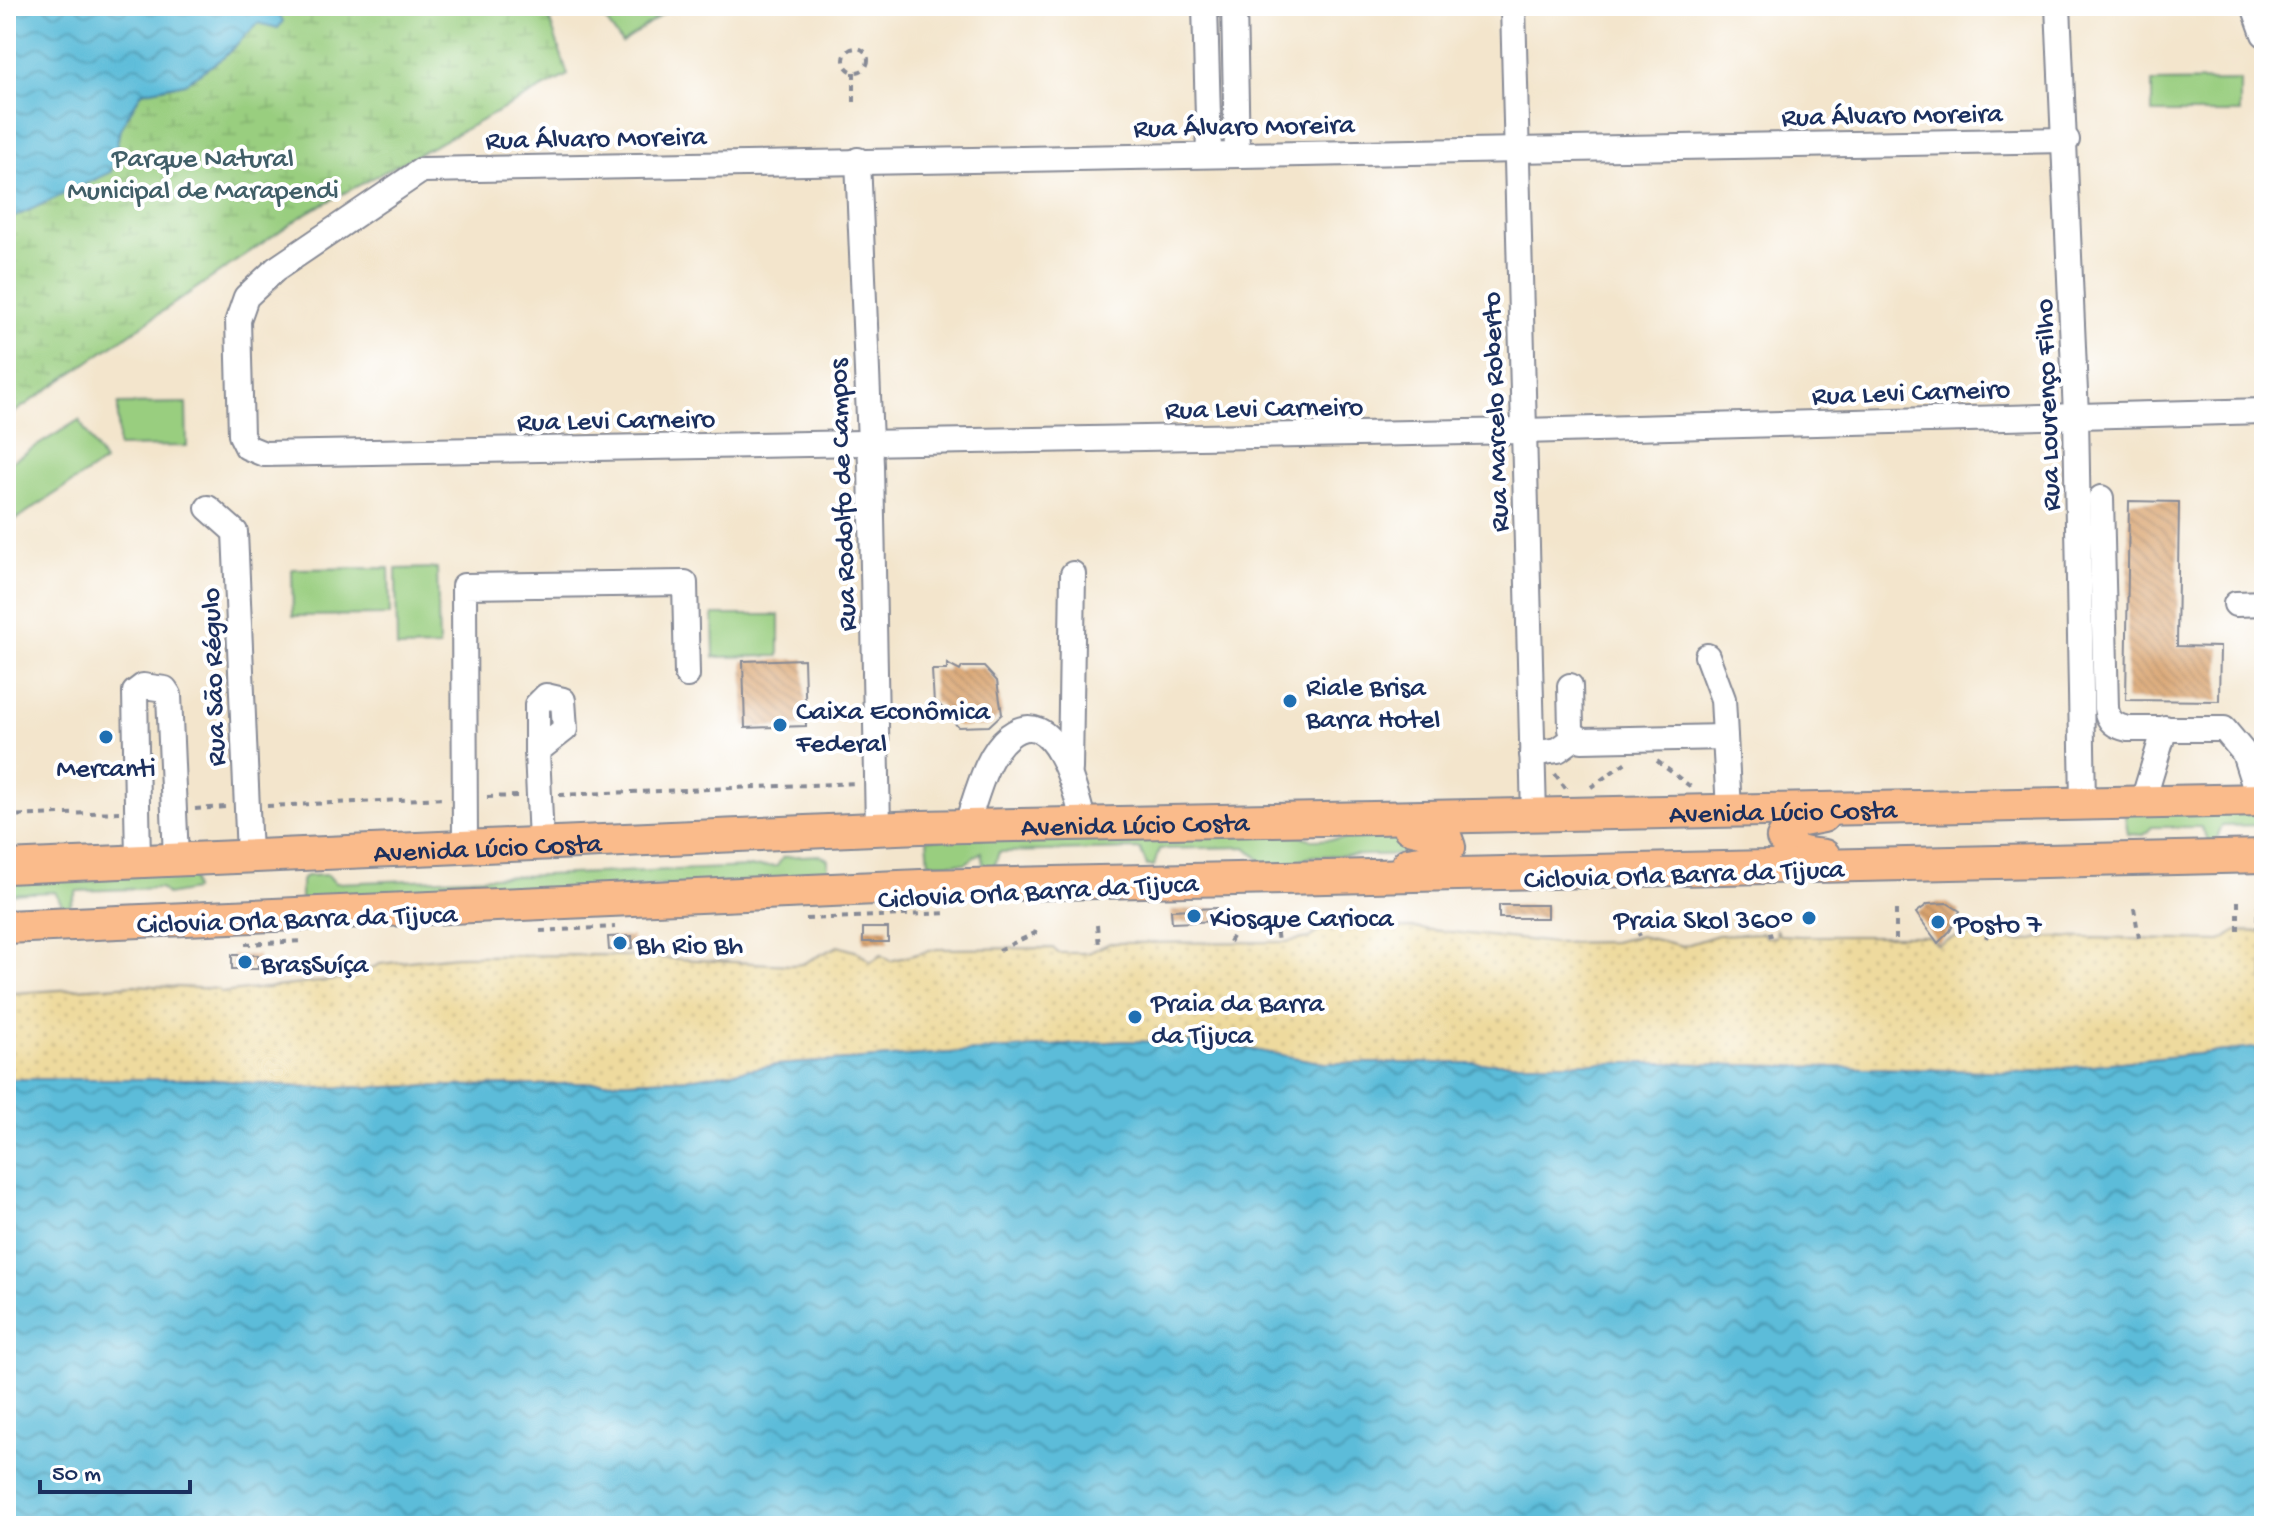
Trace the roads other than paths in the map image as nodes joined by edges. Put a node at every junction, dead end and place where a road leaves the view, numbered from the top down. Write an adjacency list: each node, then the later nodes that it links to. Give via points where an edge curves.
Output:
1 (1205, 6): 10 (street)
2 (1234, 6): 9 (street)
3 (1513, 6): 8 (street, Rua Marcelo Roberto)
4 (2058, 6): 7 (street, Rua Lourenço Filho)
5 (2254, 6): 6 (street)
6 (2264, 34)
7 (2067, 140): 8 (street, Rua Álvaro Moreira); 13 (street, Rua Lourenço Filho)
8 (1515, 151): 9 (street, Rua Álvaro Moreira); 14 (street, Rua Marcelo Roberto)
9 (1237, 153): 10 (street, Rua Álvaro Moreira)
10 (1209, 154): 11 (street, Rua Álvaro Moreira)
11 (858, 160): 15 (street, Rua Rodolfo de Campos); 16 (street, Rua Álvaro Moreira, via 422,170 276,269 246,297 238,320 241,435 247,447)
12 (2264, 411): 13 (street, Rua Levi Carneiro)
13 (2076, 415): 14 (street, Rua Levi Carneiro); 33 (street, Rua Lourenço Filho)
14 (1523, 431): 15 (street, Rua Levi Carneiro); 29 (street, Rua Marcelo Roberto)
15 (870, 443): 16 (street, Rua Levi Carneiro); 40 (street, Rua Rodolfo de Campos)
16 (264, 454)
17 (2101, 498): 25 (street, via 2107,713 2117,726)
18 (208, 508): 43 (street, Rua São Régulo, via 235,532)
19 (1073, 574): 30 (street)
20 (2264, 603): 21 (street)
21 (2236, 604)
22 (1707, 656): 27 (street, via 1722,693)
23 (687, 675): 42 (street, via 685,583 464,586)
24 (1570, 686): 26 (street, via 1571,729)
25 (2165, 728): 31 (street, via 2209,727 2230,733 2244,753); 32 (street)
26 (1576, 737): 27 (street); 29 (street, via 1558,750)
27 (1725, 737): 36 (street)
28 (537, 751): 41 (street)
29 (1532, 754): 34 (street, Rua Marcelo Roberto)
30 (1070, 771): 38 (street); 39 (street, via 1052,740 1036,730 1007,737 988,766)
31 (2261, 800): 32 (main road, Avenida Lúcio Costa)
32 (2143, 801): 33 (main road, Avenida Lúcio Costa)
33 (2083, 802): 35 (main road, Avenida Lúcio Costa)
34 (1563, 805): 36 (main road, Avenida Lúcio Costa); 37 (main road, Avenida Lúcio Costa)
35 (1873, 808): 36 (main road, Avenida Lúcio Costa); 47 (main road, via 1792,822 1783,838 1800,853)
36 (1729, 810)
37 (1348, 817): 38 (main road, Avenida Lúcio Costa); 49 (main road, via 1438,832 1449,847 1439,859)
38 (1084, 824): 39 (main road, Avenida Lúcio Costa)
39 (966, 826): 40 (main road, Avenida Lúcio Costa)
40 (878, 828): 41 (main road, Avenida Lúcio Costa)
41 (541, 842): 42 (main road, Avenida Lúcio Costa)
42 (465, 846): 43 (main road, Avenida Lúcio Costa)
43 (249, 855): 45 (main road, Avenida Lúcio Costa)
44 (2264, 856): 47 (main road, Avenida Lúcio Costa)
45 (176, 858): 46 (main road, Avenida Lúcio Costa); 46 (street, via 169,695 165,689 143,686 135,692)
46 (138, 861): 48 (main road, Avenida Lúcio Costa)
47 (1872, 863): 49 (main road, Avenida Lúcio Costa)
48 (6, 867)
49 (1330, 878): 50 (main road, Avenida Lúcio Costa, via 921,886)
50 (6, 927)

